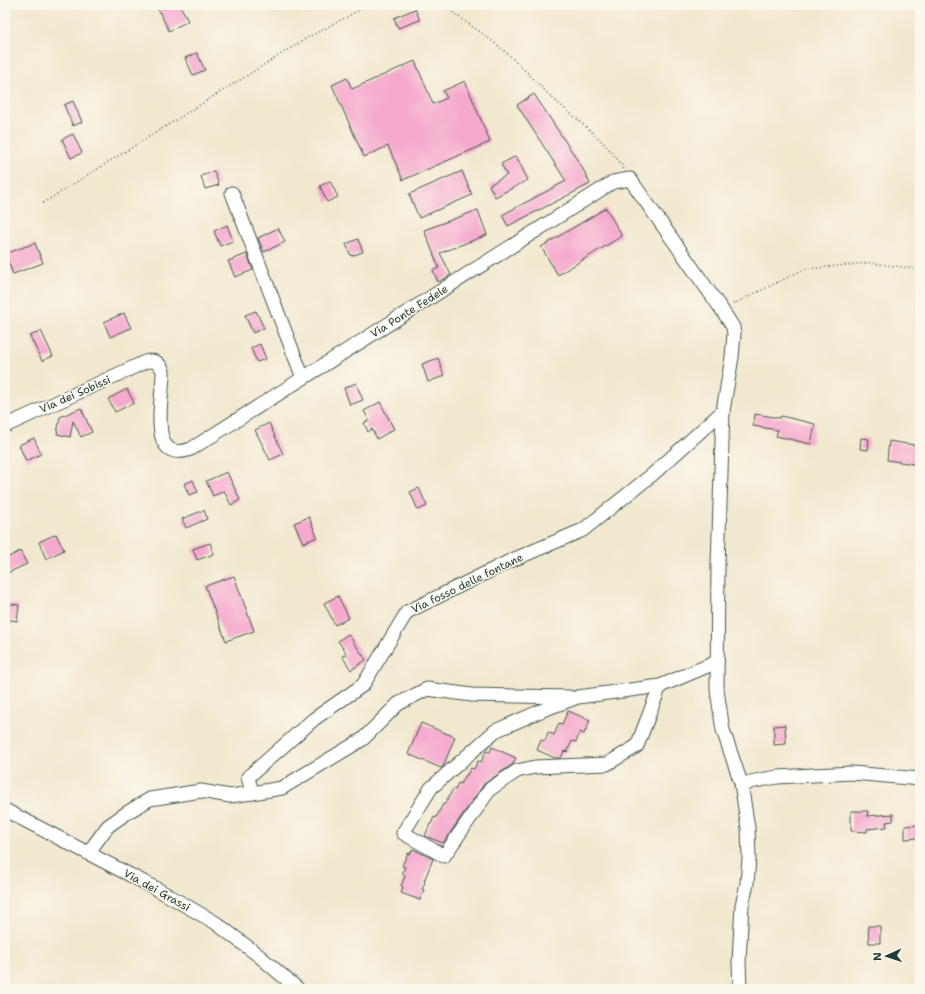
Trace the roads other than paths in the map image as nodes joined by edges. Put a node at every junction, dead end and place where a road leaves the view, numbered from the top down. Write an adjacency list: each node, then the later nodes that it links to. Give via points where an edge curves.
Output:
1 (232, 192): 2 (street)
2 (303, 378): 3 (street, Via Ponte Fedele, via 613,182 630,179 733,327 732,357); 5 (street, Via Ponte Fedele)
3 (723, 411): 6 (street); 11 (street, Via fosso delle fontane, via 653,474 583,530 510,561 407,612 363,685 314,719 248,777)
4 (5, 426): 5 (street, Via dei Sobissi, via 152,361 161,366 163,371 160,427 163,442 168,448 178,452)
5 (191, 449)
6 (717, 662): 7 (street); 10 (street, via 721,721)
7 (660, 686): 8 (street); 8 (street, via 637,746 607,764 535,767 517,771 490,789 444,856 403,833 431,788 495,731)
8 (578, 697): 11 (street, via 472,695 427,689 398,704 363,739 282,788)
9 (920, 779): 10 (street, via 852,773 776,777 750,782)
10 (742, 787): 15 (street, via 749,848 739,961)
11 (252, 793): 13 (street, via 230,796 201,791 150,799 108,826)
12 (5, 810): 13 (street, Via dei Grassi)
13 (88, 853): 14 (street, Via dei Grassi, via 216,923)
14 (298, 989)
15 (740, 989)

